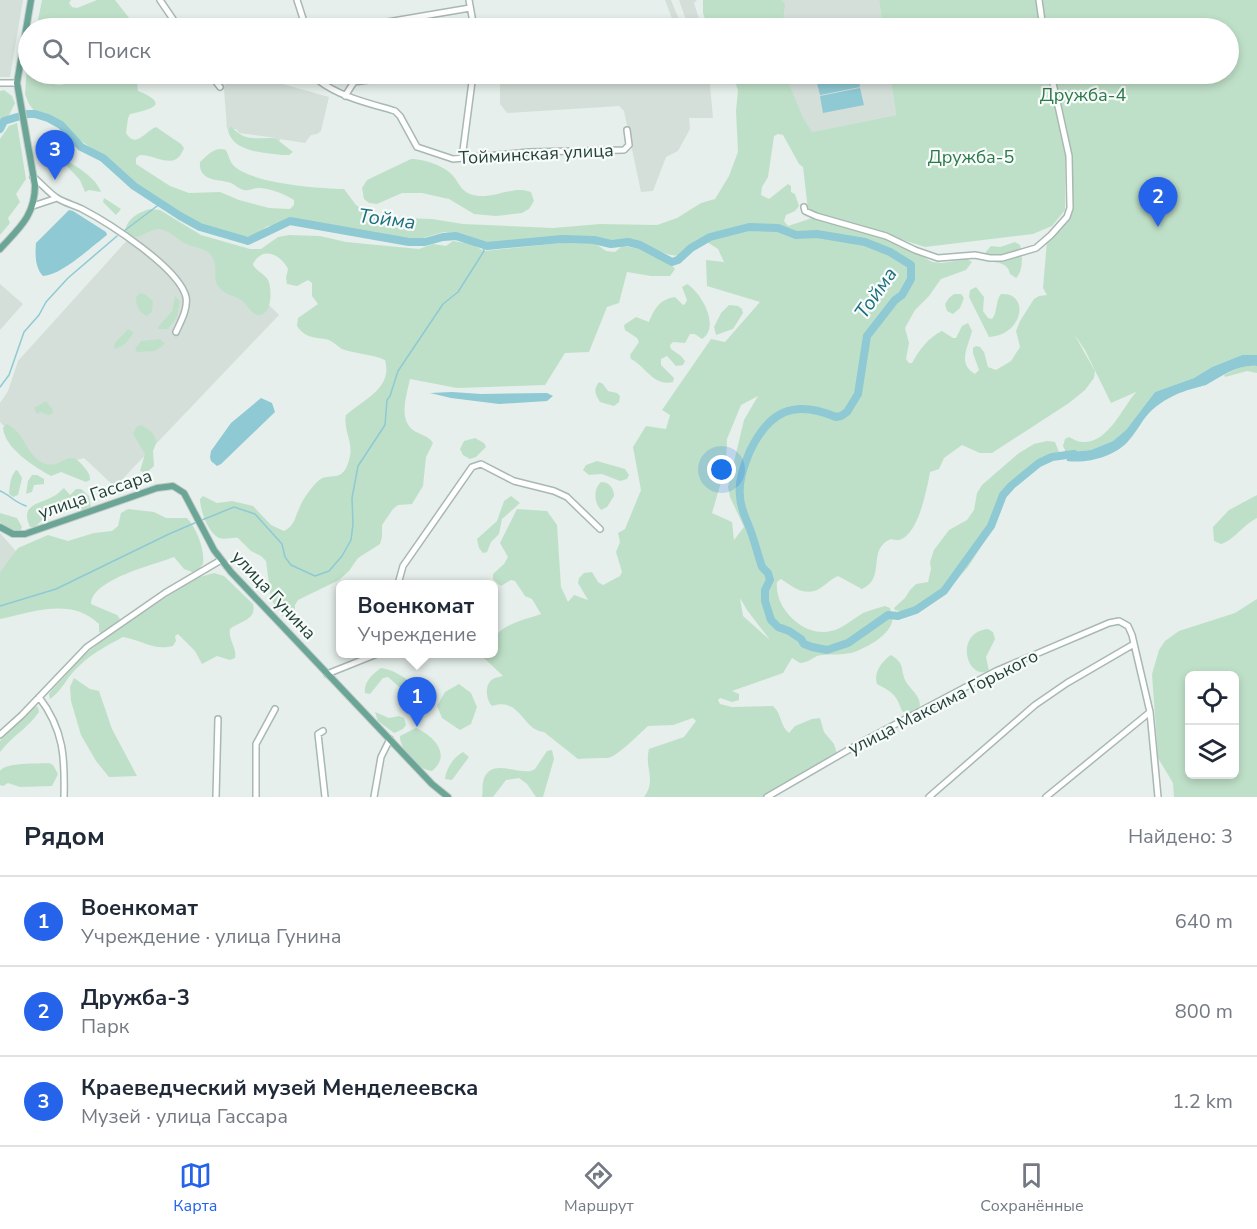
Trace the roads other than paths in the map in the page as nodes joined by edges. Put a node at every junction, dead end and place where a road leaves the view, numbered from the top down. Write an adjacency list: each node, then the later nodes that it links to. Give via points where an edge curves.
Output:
1 (31, 0): 7 (main road)
2 (160, 0): 8 (street)
3 (297, 0): 9 (street)
4 (469, 0): 6 (street)
5 (1038, 0): 12 (street)
6 (470, 9): 10 (street); 11 (street)
7 (28, 18)
8 (172, 18)
9 (303, 18)
10 (414, 18)
11 (472, 18)
12 (1041, 18)
13 (18, 77): 15 (main road)
14 (0, 83): 15 (street)
15 (17, 83): 25 (main road)
16 (218, 84): 21 (street)
17 (323, 84): 22 (street, Тойминская улица)
18 (353, 84): 22 (street)
19 (472, 84): 24 (street)
20 (1053, 84): 28 (street, via 1069,156 1070,208 1067,218 1035,248 1002,258 931,257 886,236 816,216)
21 (220, 87)
22 (345, 96): 24 (street, Тойминская улица, via 395,111 417,147)
23 (627, 130): 24 (street, Тойминская улица, via 629,146 624,150 529,152)
24 (462, 159)
25 (33, 177): 26 (street); 27 (main road)
26 (57, 198): 27 (street); 30 (street, via 86,211 148,252 181,286 185,312)
27 (33, 206): 29 (main road, via 27,219)
28 (804, 207)
29 (0, 249)
30 (176, 332)
31 (193, 507): 32 (main road, улица Гассара, via 179,489 166,486 25,534 13,534); 34 (main road, улица Гунина)
32 (0, 527)
33 (600, 529): 35 (street, via 567,497 514,481 477,464 403,566)
34 (221, 560): 38 (main road, улица Гунина); 39 (street, via 87,647)
35 (399, 580)
36 (1134, 644): 41 (street, улица Максима Горького); 52 (street, улица Максима Горького, via 1126,624 1109,623 996,671); 53 (street, via 1035,705)
37 (367, 658): 38 (street)
38 (327, 674): 45 (main road, улица Гунина)
39 (39, 697): 44 (street); 47 (street, via 47,707 63,750)
40 (275, 709): 49 (street, via 256,744)
41 (1150, 712): 54 (street); 55 (street, улица Максима Горького)
42 (218, 719): 48 (street)
43 (322, 731): 50 (street, via 318,734)
44 (0, 735)
45 (390, 740): 46 (main road, улица Гунина); 51 (street, via 381,757)
46 (446, 796)
47 (64, 797)
48 (216, 797)
49 (256, 797)
50 (325, 797)
51 (374, 797)
52 (767, 797)
53 (929, 797)
54 (1046, 797)
55 (1158, 797)

